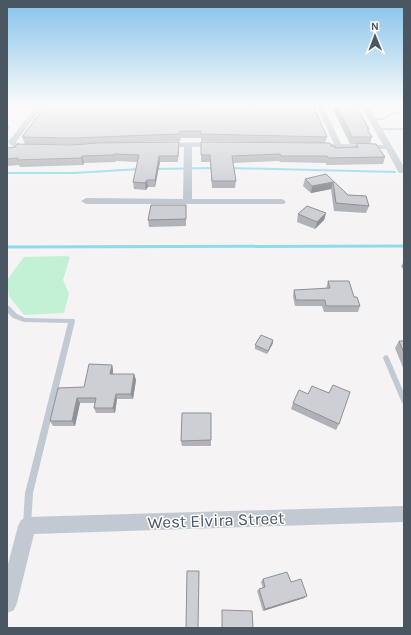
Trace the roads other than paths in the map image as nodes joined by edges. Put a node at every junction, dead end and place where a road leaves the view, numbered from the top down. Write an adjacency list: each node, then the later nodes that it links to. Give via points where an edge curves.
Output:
1 (18, 135): 10 (street, via 12,142 18,147)
2 (333, 135): 8 (street)
3 (381, 135): 9 (street)
4 (188, 144): 5 (street); 6 (street); 13 (street)
5 (224, 144)
6 (158, 145)
7 (307, 145): 8 (street)
8 (339, 147): 9 (street)
9 (389, 147): 11 (street)
10 (37, 148)
11 (403, 170)
12 (86, 201): 13 (street)
13 (187, 202): 14 (street)
14 (281, 202)
15 (7, 308): 19 (lane, via 24,320 72,320 29,493)
16 (386, 358): 17 (lane)
17 (404, 401)
18 (404, 514): 19 (street, West Elvira Street)
19 (27, 526): 20 (street)
20 (7, 603)

